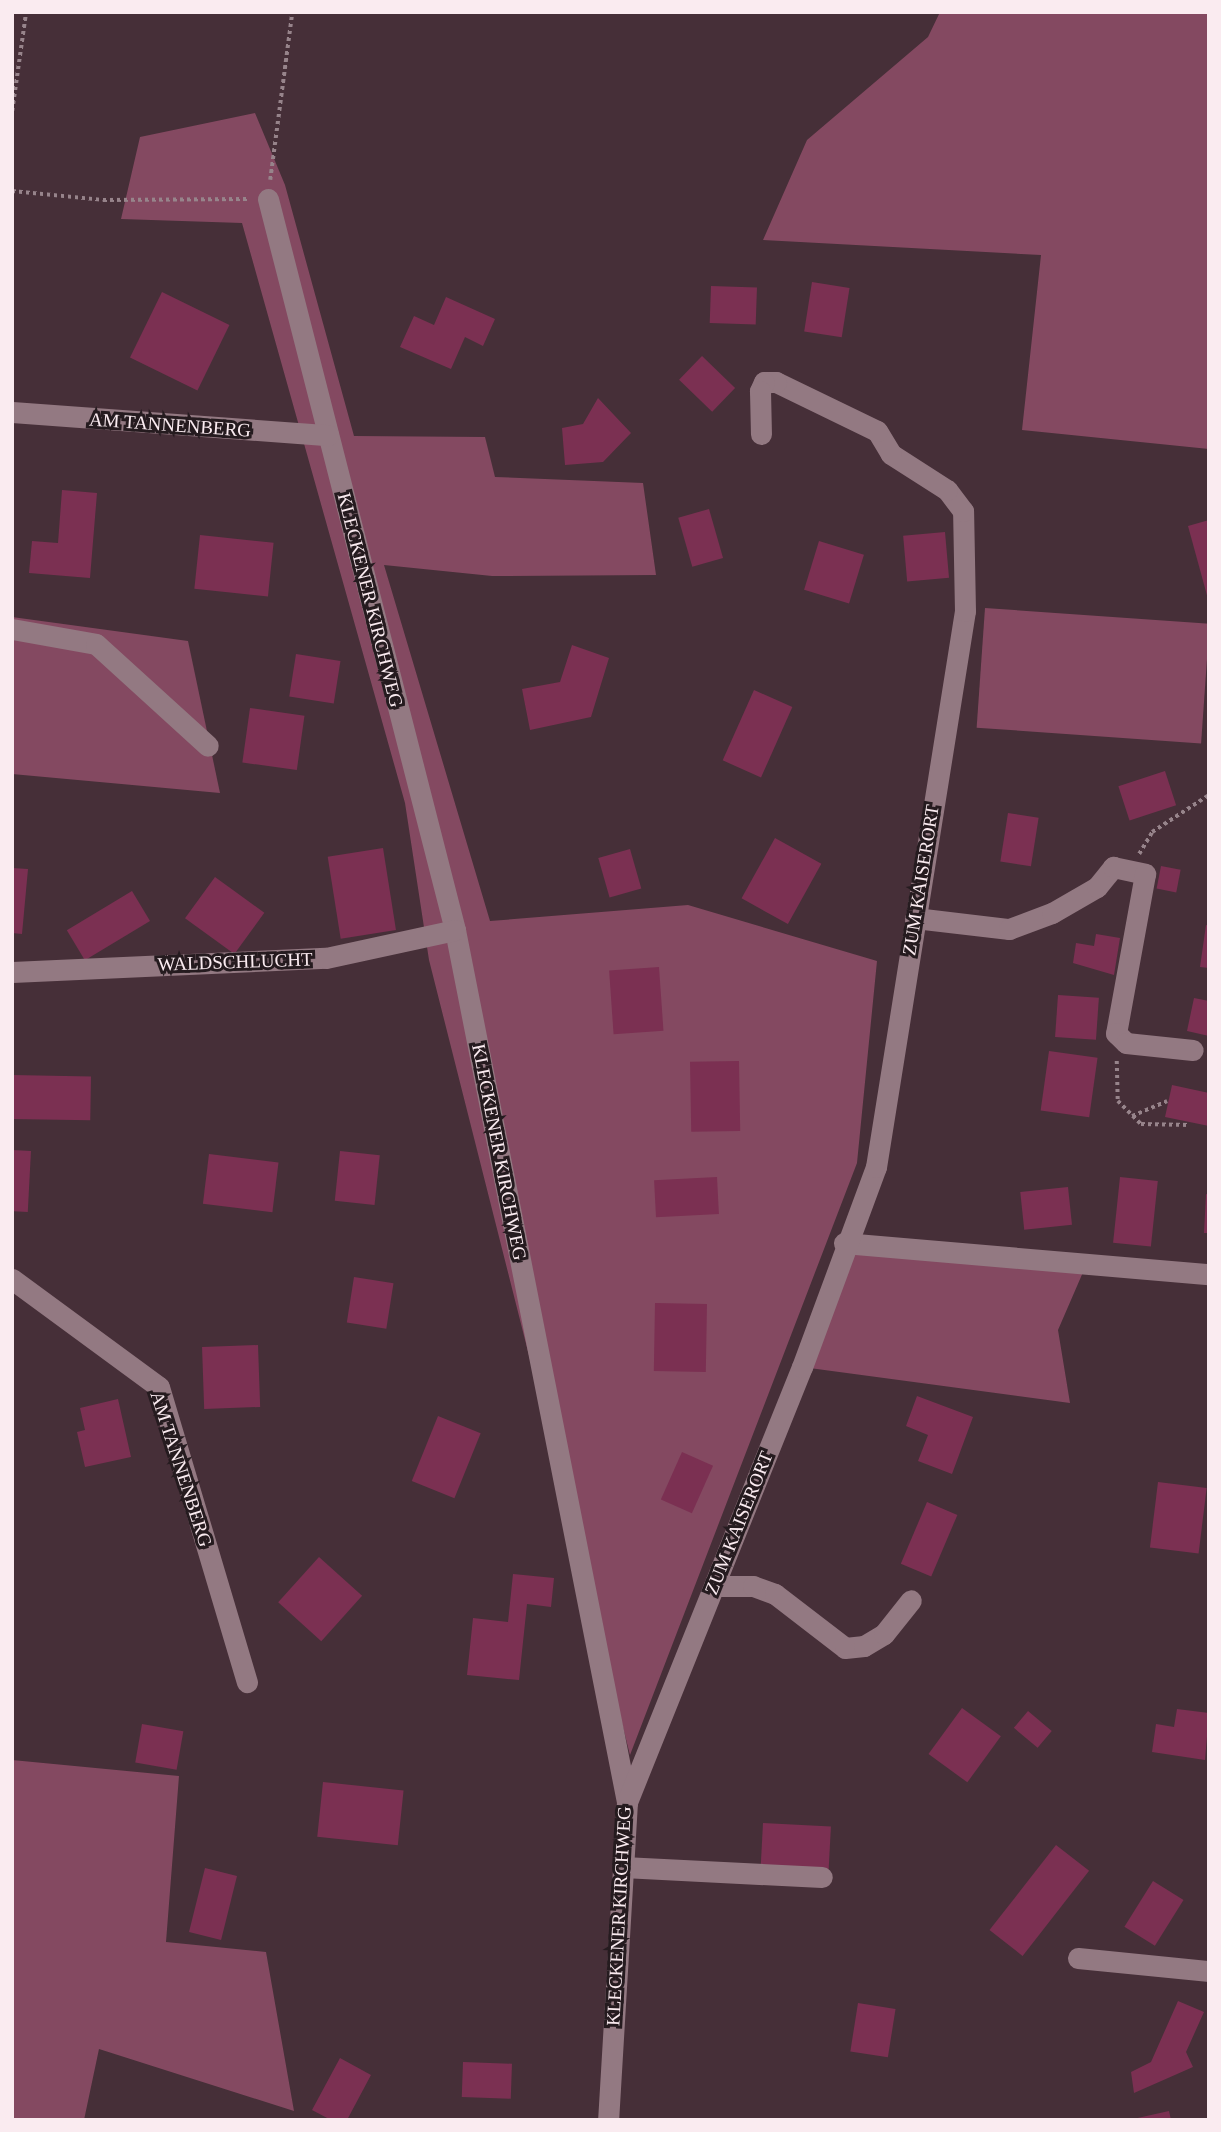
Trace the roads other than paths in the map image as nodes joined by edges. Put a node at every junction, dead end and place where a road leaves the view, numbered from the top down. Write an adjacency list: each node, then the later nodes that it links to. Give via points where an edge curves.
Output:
1 (268, 199): 4 (street, KLECKENER KIRCHWEG)
2 (12, 412): 4 (street, AM TANNENBERG)
3 (761, 434): 7 (street, ZUM KAISERORT, via 760,391 764,382 775,382 877,431 891,454 929,475 963,511 965,611)
4 (328, 435): 8 (street, KLECKENER KIRCHWEG)
5 (12, 629): 6 (street, via 96,644)
6 (208, 746)
7 (915, 918): 10 (street, via 1009,929 1086,894 1113,867 1145,874 1120,1038); 11 (street, ZUM KAISERORT, via 876,1167)
8 (456, 930): 9 (street, WALDSCHLUCHT, via 327,958); 17 (street, KLECKENER KIRCHWEG)
9 (12, 972)
10 (1193, 1050)
11 (844, 1243): 12 (street); 14 (street, ZUM KAISERORT, via 802,1367)
12 (1209, 1274)
13 (12, 1279): 16 (street, AM TANNENBERG, via 159,1387)
14 (714, 1586): 15 (street, via 753,1586 775,1594 845,1648 864,1646 884,1634); 17 (street, ZUM KAISERORT)
15 (911, 1600)
16 (247, 1682)
17 (627, 1801): 18 (street, KLECKENER KIRCHWEG)
18 (623, 1867): 19 (street); 22 (street, KLECKENER KIRCHWEG)
19 (822, 1877)
20 (1077, 1958): 21 (street)
21 (1209, 1971)
22 (608, 2120)

